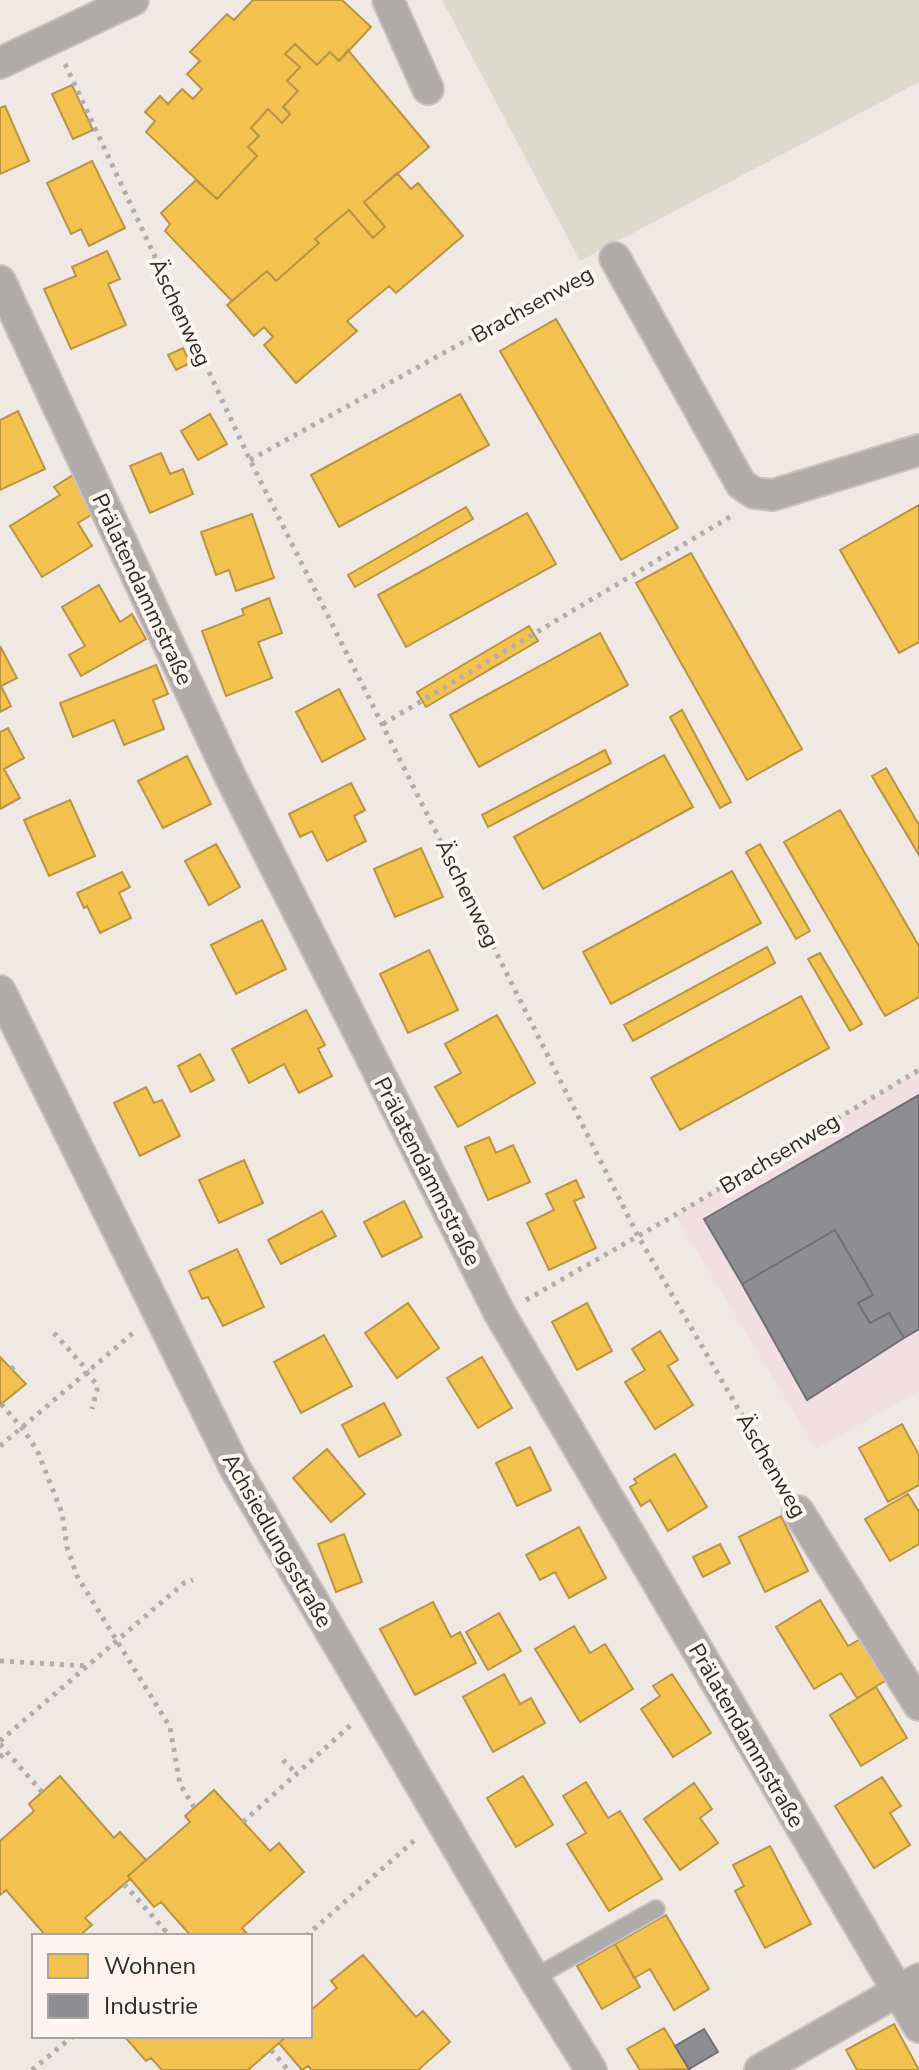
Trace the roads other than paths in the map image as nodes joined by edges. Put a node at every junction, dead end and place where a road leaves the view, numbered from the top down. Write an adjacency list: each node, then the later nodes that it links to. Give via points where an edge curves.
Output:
1 (133, 0): 3 (street)
2 (388, 0): 4 (street)
3 (0, 63)
4 (428, 89)
5 (615, 258): 7 (street, Brachsenweg, via 741,484 754,493 773,495)
6 (0, 281): 13 (street, Prälatendammstraße, via 229,774 500,1314)
7 (919, 450)
8 (0, 991): 12 (street, Achsiedlungsstraße, via 235,1468)
9 (798, 1511): 10 (street, Äschenweg)
10 (919, 1705)
11 (656, 1909): 12 (lane)
12 (534, 1978): 15 (street, Achsiedlungsstraße)
13 (908, 1986): 14 (street, Prälatendammstraße); 16 (street)
14 (919, 2027)
15 (591, 2070)
16 (760, 2070)

